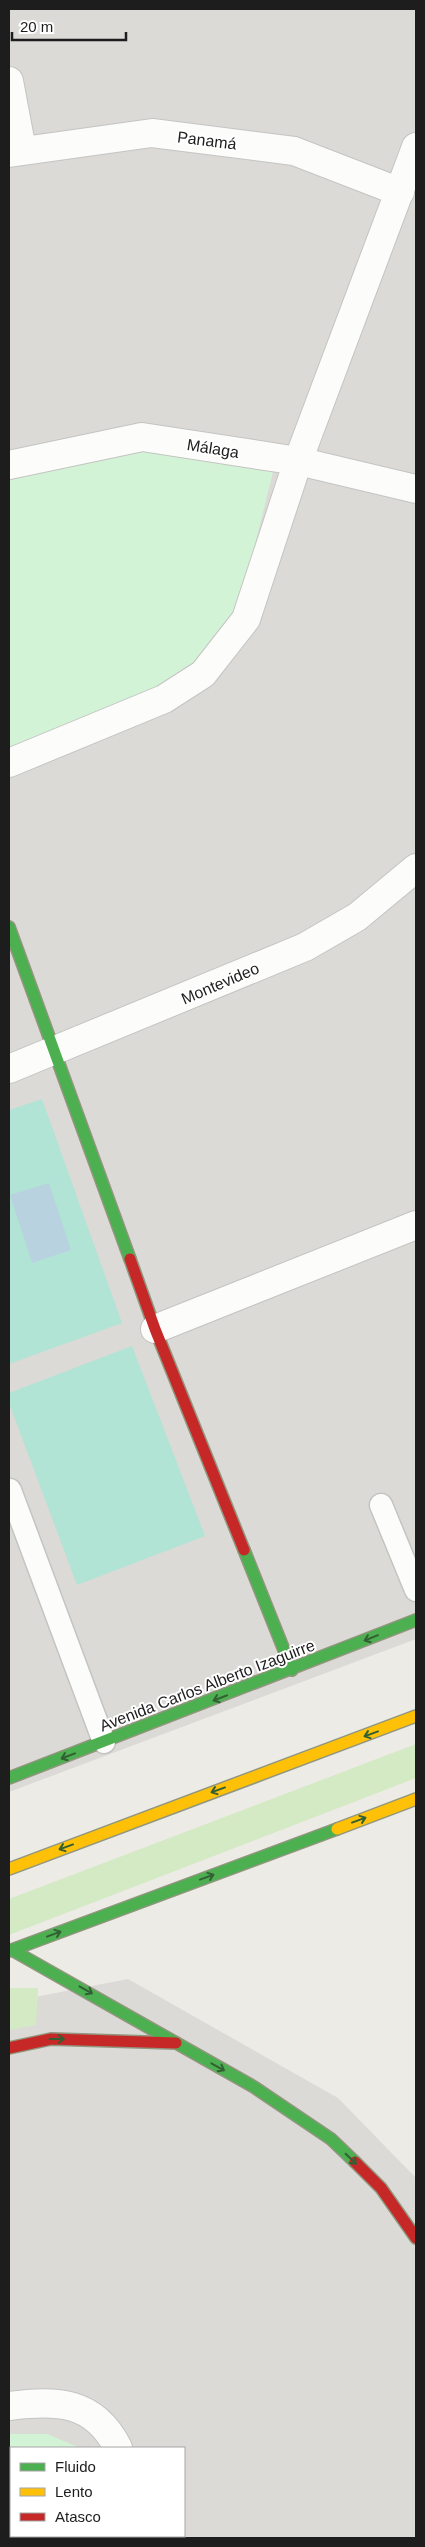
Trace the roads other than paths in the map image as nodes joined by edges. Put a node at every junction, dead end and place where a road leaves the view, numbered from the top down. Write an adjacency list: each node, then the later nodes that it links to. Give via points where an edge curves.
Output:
1 (9, 81): 3 (street)
2 (416, 147): 4 (street)
3 (15, 152): 4 (street, Panamá, via 152,134 294,151)
4 (400, 192): 5 (street)
5 (298, 461): 6 (street, Málaga, via 142,437); 7 (street, Málaga); 8 (street, via 246,619 203,674 164,699)
6 (9, 466)
7 (416, 489)
8 (9, 763)
9 (416, 868): 11 (street, Montevideo, via 357,917 305,947)
10 (9, 927): 11 (street)
11 (55, 1052): 12 (street, Montevideo); 14 (street)
12 (9, 1069)
13 (416, 1225): 14 (street)
14 (155, 1329): 19 (street)
15 (10, 1490): 21 (lane)
16 (381, 1505): 17 (lane)
17 (416, 1590)
18 (416, 1620): 19 (street, Avenida Carlos Alberto Izaguirre, one-way to 19)
19 (292, 1670): 21 (street, Avenida Carlos Alberto Izaguirre, one-way to 21)
20 (416, 1716): 24 (street, one-way to 24)
21 (104, 1742): 22 (street, Avenida Carlos Alberto Izaguirre, one-way to 22)
22 (9, 1778)
23 (416, 1799): 25 (street, one-way to 23)
24 (9, 1869)
25 (10, 1950): 26 (street, one-way to 26)
26 (176, 2044): 27 (street, one-way to 26, via 51,2039); 28 (street, one-way to 28, via 254,2086 331,2140 381,2188)
27 (9, 2048)
28 (416, 2238)
29 (9, 2406): 30 (street, via 46,2401 83,2410 109,2431)
30 (117, 2447)

